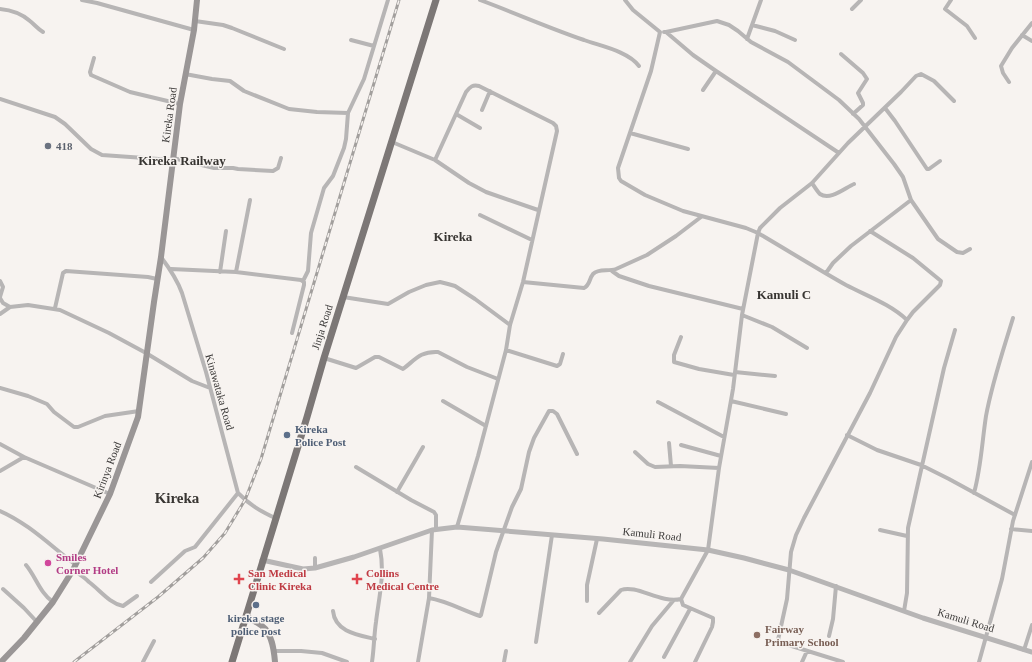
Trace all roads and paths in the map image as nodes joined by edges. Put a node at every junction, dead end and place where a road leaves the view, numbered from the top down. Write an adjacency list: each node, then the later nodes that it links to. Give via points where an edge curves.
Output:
1 (82, 0): 15 (street)
2 (198, 0): 12 (main road, Kireka Road)
3 (388, 0): 25 (street)
4 (436, 0): 46 (highway, Jinja Road)
5 (480, 0): 29 (street, via 584,41 615,50 632,58)
6 (625, 0): 17 (street)
7 (761, 0): 14 (street)
8 (861, 0): 11 (street)
9 (951, 0): 20 (street, via 945,9 967,26)
10 (0, 9): 16 (street, via 16,13)
11 (852, 9)
12 (195, 21): 15 (main road, Kireka Road); 26 (street, via 223,25)
13 (1032, 23): 19 (street)
14 (752, 25): 21 (street); 23 (street)
15 (194, 30): 31 (main road, Kireka Road)
16 (43, 32)
17 (660, 32): 18 (street); 45 (street, via 651,71)
18 (666, 32): 21 (street, via 716,21 738,31); 30 (street)
19 (1022, 35): 24 (street); 32 (street, via 1001,66)
20 (975, 38)
21 (747, 39): 42 (street, via 798,69)
22 (351, 40): 25 (street)
23 (795, 40)
24 (1032, 41)
25 (374, 46): 40 (street, via 364,80)
26 (284, 49)
27 (841, 54): 42 (street, via 867,78 858,93 863,105)
28 (94, 58): 37 (street, via 90,72 93,76 130,92)
29 (639, 66)
30 (716, 71): 33 (street); 48 (street)
31 (185, 74): 37 (main road, Kireka Road); 40 (street, via 230,81 244,91 289,109)
32 (1009, 82)
33 (703, 90)
34 (490, 91): 39 (street); 41 (street, via 476,85 470,87); 57 (street, via 553,122 556,126 557,131)
35 (0, 99): 50 (street, via 55,117 66,124 91,149 102,155)
36 (954, 101): 38 (street, via 934,81 919,74)
37 (180, 104): 50 (main road, Kireka Road)
38 (885, 108): 43 (street); 52 (street, via 927,169)
39 (482, 110)
40 (348, 113): 73 (street, via 344,148 324,188 312,233 308,271)
41 (456, 114): 44 (street); 51 (street)
42 (853, 114): 43 (street)
43 (865, 127): 48 (street); 56 (street, via 903,177)
44 (480, 128)
45 (630, 133): 47 (street); 59 (street, via 618,168 621,181 645,195)
46 (392, 142): 51 (street); 75 (highway, Jinja Road)
47 (688, 149)
48 (839, 153): 53 (street)
49 (281, 158): 50 (street, via 278,168 273,171 215,168)
50 (173, 159): 65 (main road, Kireka Road)
51 (434, 160): 57 (street, via 476,188)
52 (940, 161)
53 (812, 183): 54 (street, via 820,194 825,196); 62 (street, via 780,208)
54 (854, 184)
55 (250, 200): 69 (street)
56 (912, 200): 61 (street); 64 (street, via 938,239 957,252 962,253)
57 (538, 210): 63 (street)
58 (480, 215): 63 (street)
59 (701, 217): 62 (street); 67 (street, via 647,255)
60 (226, 231): 68 (street)
61 (870, 231): 70 (street, via 844,253); 83 (street, via 913,258 941,281)
62 (758, 233): 70 (street); 79 (street)
63 (532, 240): 74 (street)
64 (970, 249)
65 (161, 257): 66 (street, Kinawataka Road); 71 (main road, Kirinya Road)
66 (171, 269): 68 (street); 97 (street, Kinawataka Road, via 182,293)
67 (612, 270): 74 (street, via 594,273 584,288); 79 (street, via 619,276 649,286)
68 (220, 272): 69 (street)
69 (236, 272): 73 (street)
70 (826, 273): 83 (street, via 860,293 884,303)
71 (157, 278): 78 (street, via 65,271); 90 (main road, Kirinya Road)
72 (0, 281): 76 (street, via 3,287)
73 (303, 281): 86 (street)
74 (523, 282): 84 (street)
75 (343, 297): 84 (street, via 388,304 409,292 440,282 455,286); 92 (highway, Jinja Road)
76 (0, 298): 77 (street)
77 (10, 307): 78 (street, via 28,304); 80 (street)
78 (55, 308): 90 (street)
79 (743, 309): 81 (street)
80 (0, 314)
81 (742, 315): 88 (street, via 772,327); 93 (street)
82 (1013, 318): 122 (street, via 990,398 979,477)
83 (907, 320): 104 (street, via 896,337)
84 (510, 325): 89 (street)
85 (955, 330): 115 (street)
86 (292, 334)
87 (681, 337): 93 (street, via 674,362 699,369)
88 (807, 348)
89 (506, 350): 91 (street, via 557,366); 95 (street)
90 (146, 353): 97 (street, via 192,381); 101 (main road, Kirinya Road)
91 (563, 354)
92 (324, 358): 95 (street, via 356,368 373,357 379,357 403,369 422,355 438,352); 126 (highway, Jinja Road)
93 (735, 374): 94 (street); 99 (street)
94 (775, 376)
95 (498, 379): 103 (street)
96 (0, 388): 101 (street, via 47,404 74,427 105,416)
97 (210, 388): 121 (street, Kinawataka Road)
98 (443, 401): 103 (street)
99 (731, 401): 102 (street); 105 (street)
100 (658, 402): 105 (street)
101 (139, 411): 123 (main road, Kirinya Road)
102 (786, 414)
103 (486, 426): 127 (street)
104 (848, 435): 115 (street, via 877,450); 143 (street, via 796,535)
105 (724, 437): 112 (street)
106 (669, 443): 116 (street)
107 (0, 444): 113 (street)
108 (681, 445): 112 (street)
109 (423, 447): 120 (street)
110 (635, 452): 116 (street, via 651,466)
111 (577, 454): 131 (street, via 557,414 549,411 534,438 522,486)
112 (721, 456): 118 (street)
113 (24, 457): 119 (street); 123 (street)
114 (1032, 462): 125 (street)
115 (922, 465): 122 (street); 134 (street)
116 (671, 466): 118 (street)
117 (356, 467): 120 (street)
118 (719, 468): 137 (street)
119 (0, 471)
120 (397, 492): 129 (street, via 434,512)
121 (238, 493): 126 (street, via 260,512); 144 (street, via 195,547 185,551)
122 (974, 493): 125 (street)
123 (110, 494): 141 (main road, Kirinya Road)
124 (0, 511): 141 (street, via 8,514)
125 (1015, 515): 128 (street)
126 (275, 518): 139 (highway, Jinja Road)
127 (457, 528): 129 (street, Kamuli Road); 131 (street, Kamuli Road)
128 (1012, 529): 132 (street); 161 (street, via 1002,579)
129 (434, 530): 136 (street, Kamuli Road); 148 (street)
130 (880, 530): 134 (street)
131 (504, 531): 133 (street, Kamuli Road); 148 (street, via 496,552 481,616)
132 (1032, 531)
133 (552, 535): 135 (street, Kamuli Road); 164 (street)
134 (907, 536): 155 (street, via 907,593)
135 (597, 539): 137 (street, Kamuli Road); 150 (street)
136 (380, 549): 142 (street, Kamuli Road); 162 (street, via 383,569)
137 (708, 550): 143 (street, Kamuli Road); 149 (street)
138 (315, 558): 142 (street)
139 (262, 560): 142 (street, Kamuli Road); 157 (highway, Jinja Road)
140 (26, 565): 152 (street, via 34,574 44,594)
141 (75, 568): 147 (street, via 117,605 123,606); 152 (main road, Kirinya Road)
142 (315, 568)
143 (789, 570): 145 (street, Kamuli Road); 167 (street, via 787,599 778,640)
144 (151, 582)
145 (836, 586): 155 (street, Kamuli Road); 160 (street)
146 (3, 589): 158 (street)
147 (137, 596)
148 (429, 598): 177 (street)
149 (681, 599): 151 (street); 153 (street, via 683,605)
150 (586, 601)
151 (673, 601): 156 (street, via 625,588); 179 (street, via 652,626)
152 (53, 602): 158 (main road, Kirinya Road)
153 (690, 608): 170 (street); 180 (street, via 713,618)
154 (333, 611): 162 (street, via 336,620 345,630)
155 (904, 611): 161 (street, Kamuli Road)
156 (599, 613)
157 (246, 615): 168 (main road, via 269,634); 173 (highway, Jinja Road)
158 (37, 622): 171 (main road, Kirinya Road)
159 (1032, 625): 165 (street)
160 (829, 636)
161 (985, 637): 165 (street, Kamuli Road); 183 (street)
162 (375, 639): 176 (street)
163 (154, 641): 172 (street)
164 (536, 642)
165 (1024, 650): 169 (street, Kamuli Road)
166 (506, 651): 178 (street)
167 (807, 651): 181 (street); 182 (street)
168 (274, 652): 174 (main road); 175 (street, via 322,653)
169 (1032, 652)
170 (664, 657)
171 (2, 662)
172 (143, 662)
173 (232, 662)
174 (275, 662)
175 (347, 662)
176 (372, 662)
177 (418, 662)
178 (504, 662)
179 (630, 662)
180 (694, 662)
181 (802, 662)
182 (843, 662)
183 (979, 662)

